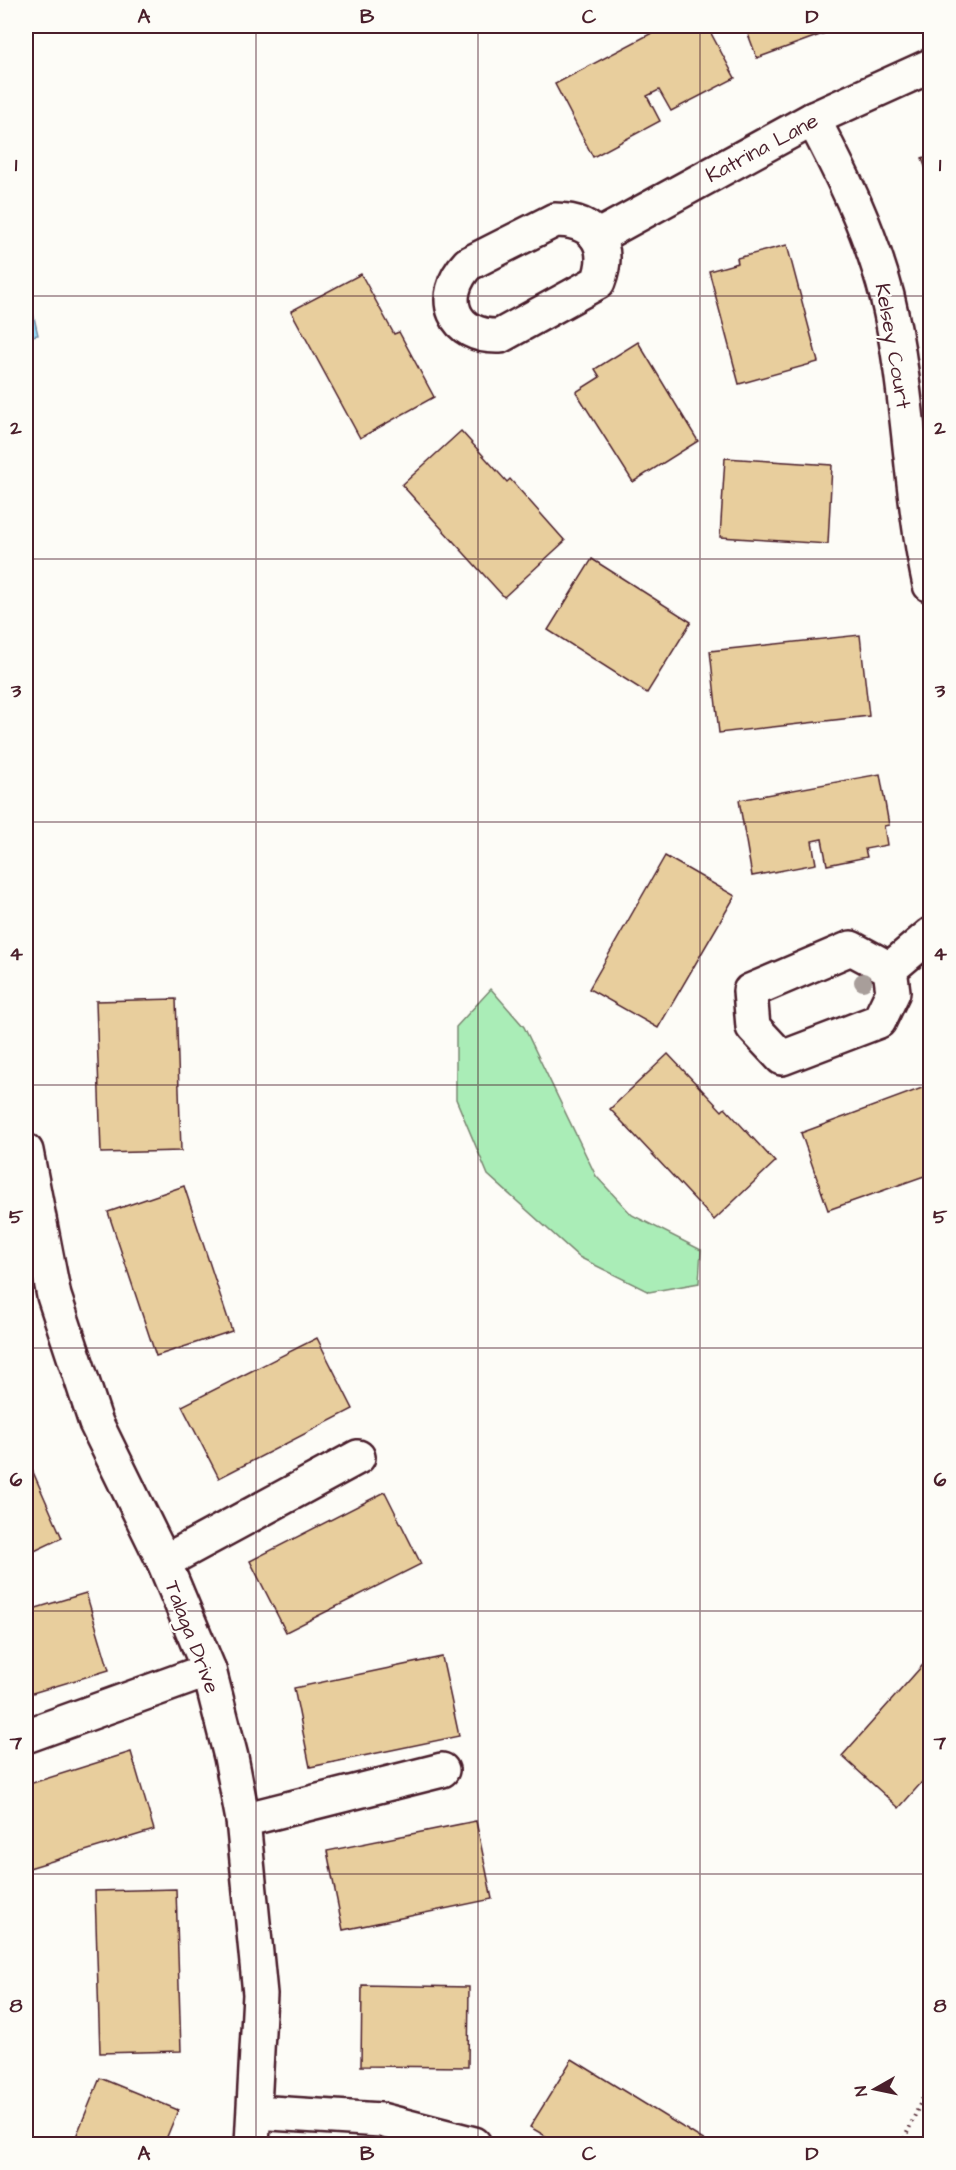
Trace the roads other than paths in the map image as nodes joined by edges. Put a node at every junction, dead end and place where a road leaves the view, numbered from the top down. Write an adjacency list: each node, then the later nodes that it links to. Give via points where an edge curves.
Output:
1 (930, 66): 2 (street, Katrina Lane)
2 (813, 120): 3 (street, Katrina Lane); 4 (street, Kelsey Court, via 868,233 887,296)
3 (597, 237)
4 (930, 585)
5 (930, 935): 6 (street)
6 (890, 969)
7 (26, 1151): 9 (street, Talaga Drive, via 54,1296 96,1423)
8 (358, 1457): 9 (street)
9 (164, 1562): 10 (street, Talaga Drive)
10 (209, 1670): 11 (street); 13 (street, Talaga Drive)
11 (26, 1736)
12 (442, 1770): 13 (street)
13 (243, 1820): 14 (street, Talaga Drive, via 260,1994)
14 (255, 2112): 15 (street, Talaga Drive); 16 (street, via 381,2120)
15 (252, 2145)
16 (474, 2145)

